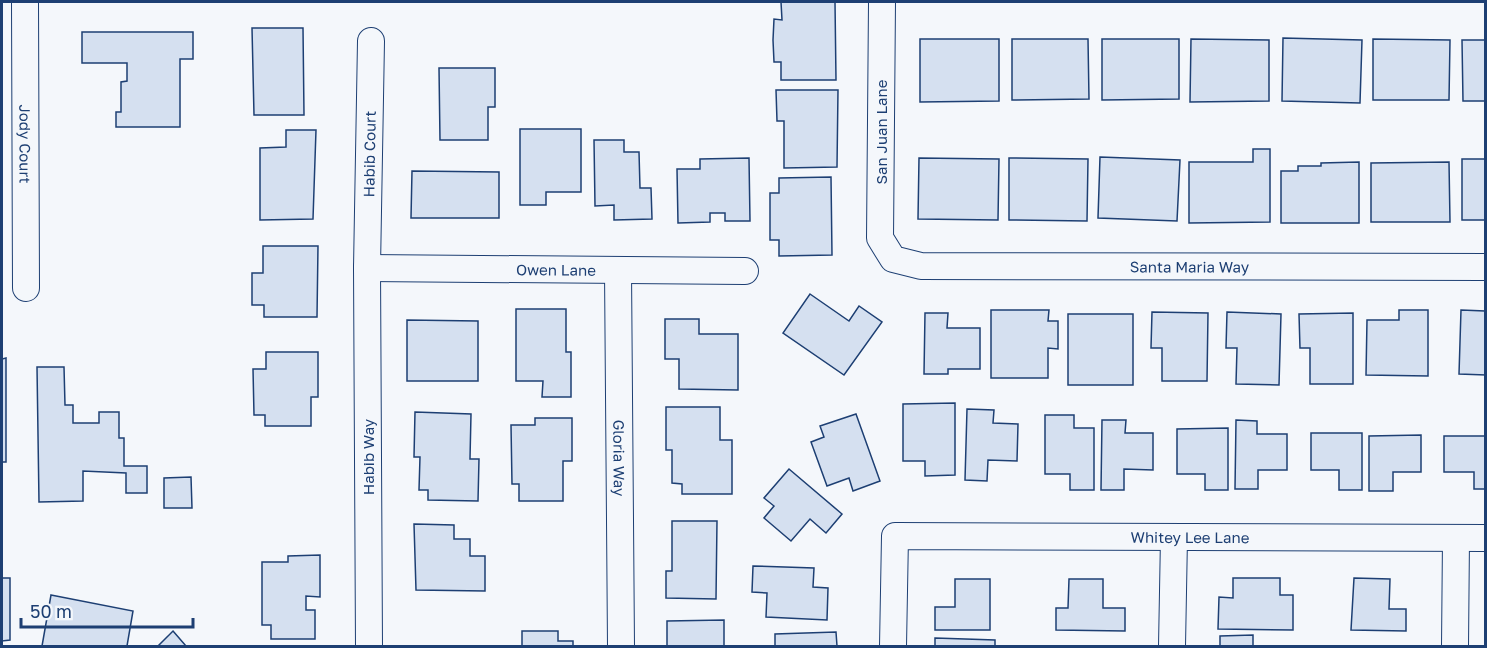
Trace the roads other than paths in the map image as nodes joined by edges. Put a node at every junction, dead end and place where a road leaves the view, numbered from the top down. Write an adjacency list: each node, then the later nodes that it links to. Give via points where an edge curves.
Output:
1 (24, 2): 9 (street, Jody Court)
2 (882, 2): 4 (street, San Juan Lane, via 880,238)
3 (372, 41): 6 (street, Habib Court)
4 (893, 259): 5 (street, Santa Maria Way, via 921,266)
5 (1485, 267)
6 (367, 268): 7 (street, Owen Lane); 13 (street, Habib Way)
7 (618, 270): 8 (street, Owen Lane); 14 (street, Gloria Way)
8 (745, 271)
9 (26, 288)
10 (1174, 537): 11 (street, Whitey Lee Lane); 15 (street, Whitey Lee Lane, via 895,537); 16 (street)
11 (1456, 537): 12 (street, Whitey Lee Lane); 17 (street)
12 (1485, 537)
13 (369, 646)
14 (621, 646)
15 (893, 646)
16 (1172, 646)
17 (1455, 646)

